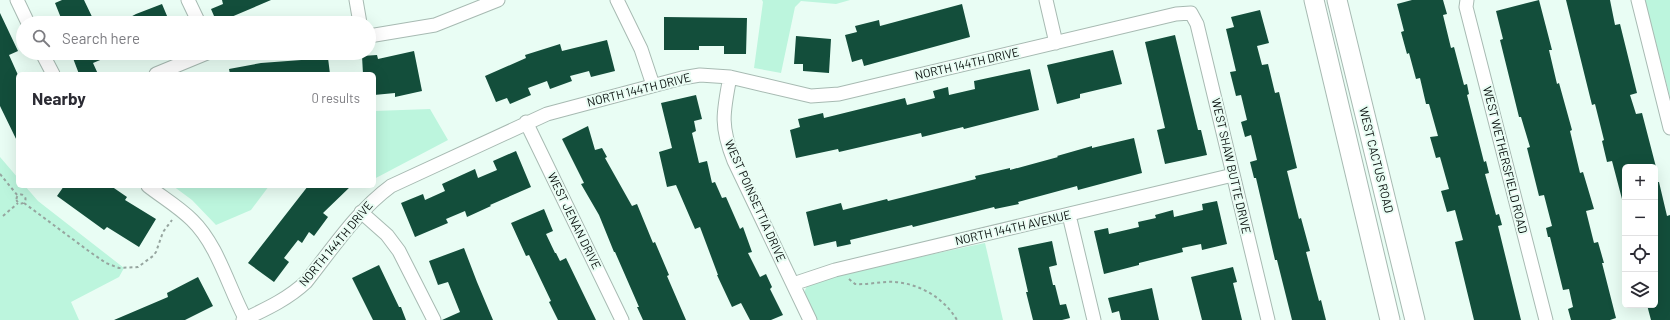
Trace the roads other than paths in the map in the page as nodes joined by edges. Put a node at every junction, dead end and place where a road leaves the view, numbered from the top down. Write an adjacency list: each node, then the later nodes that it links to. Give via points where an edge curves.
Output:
1 (17, 0): 12 (street)
2 (188, 0): 13 (street)
3 (356, 0): 14 (street)
4 (498, 0): 15 (street, via 435,26)
5 (617, 0): 22 (street, via 641,49)
6 (1046, 0): 16 (street)
7 (1314, 0): 36 (main road, WEST CACTUS ROAD)
8 (1337, 0): 37 (main road, WEST CACTUS ROAD)
9 (1468, 0): 38 (street, WEST WETHERSFIELD ROAD, via 1466,7)
10 (1638, 0): 24 (street)
11 (1191, 13): 16 (street, NORTH 144TH DRIVE, via 1176,14); 25 (street, WEST SHAW BUTTE DRIVE, via 1197,24)
12 (25, 16)
13 (196, 16)
14 (359, 16)
15 (376, 35)
16 (1056, 43): 21 (street, NORTH 144TH DRIVE, via 840,94 811,96)
17 (45, 60): 19 (street)
18 (186, 60): 20 (street)
19 (51, 72)
20 (160, 72)
21 (730, 77): 22 (street, NORTH 144TH DRIVE, via 700,75); 29 (street, WEST POINSETTIA DRIVE, via 724,109 726,142)
22 (653, 85): 23 (street, NORTH 144TH DRIVE, via 560,110)
23 (526, 122): 27 (street, NORTH 144TH DRIVE, via 391,186); 32 (street, WEST JENAN DRIVE)
24 (1670, 128)
25 (1233, 176): 28 (street, NORTH 144TH AVENUE); 35 (street, WEST SHAW BUTTE DRIVE)
26 (151, 188): 30 (street, via 192,220 202,232)
27 (361, 212): 30 (street, NORTH 144TH DRIVE, via 296,292); 31 (street, via 387,235 399,250)
28 (1069, 215): 29 (street, NORTH 144TH AVENUE, via 835,270); 34 (street)
29 (793, 284): 33 (street, WEST POINSETTIA DRIVE)
30 (245, 320)
31 (434, 320)
32 (622, 320)
33 (810, 320)
34 (1094, 320)
35 (1268, 320)
36 (1390, 320)
37 (1415, 320)
38 (1546, 320)

